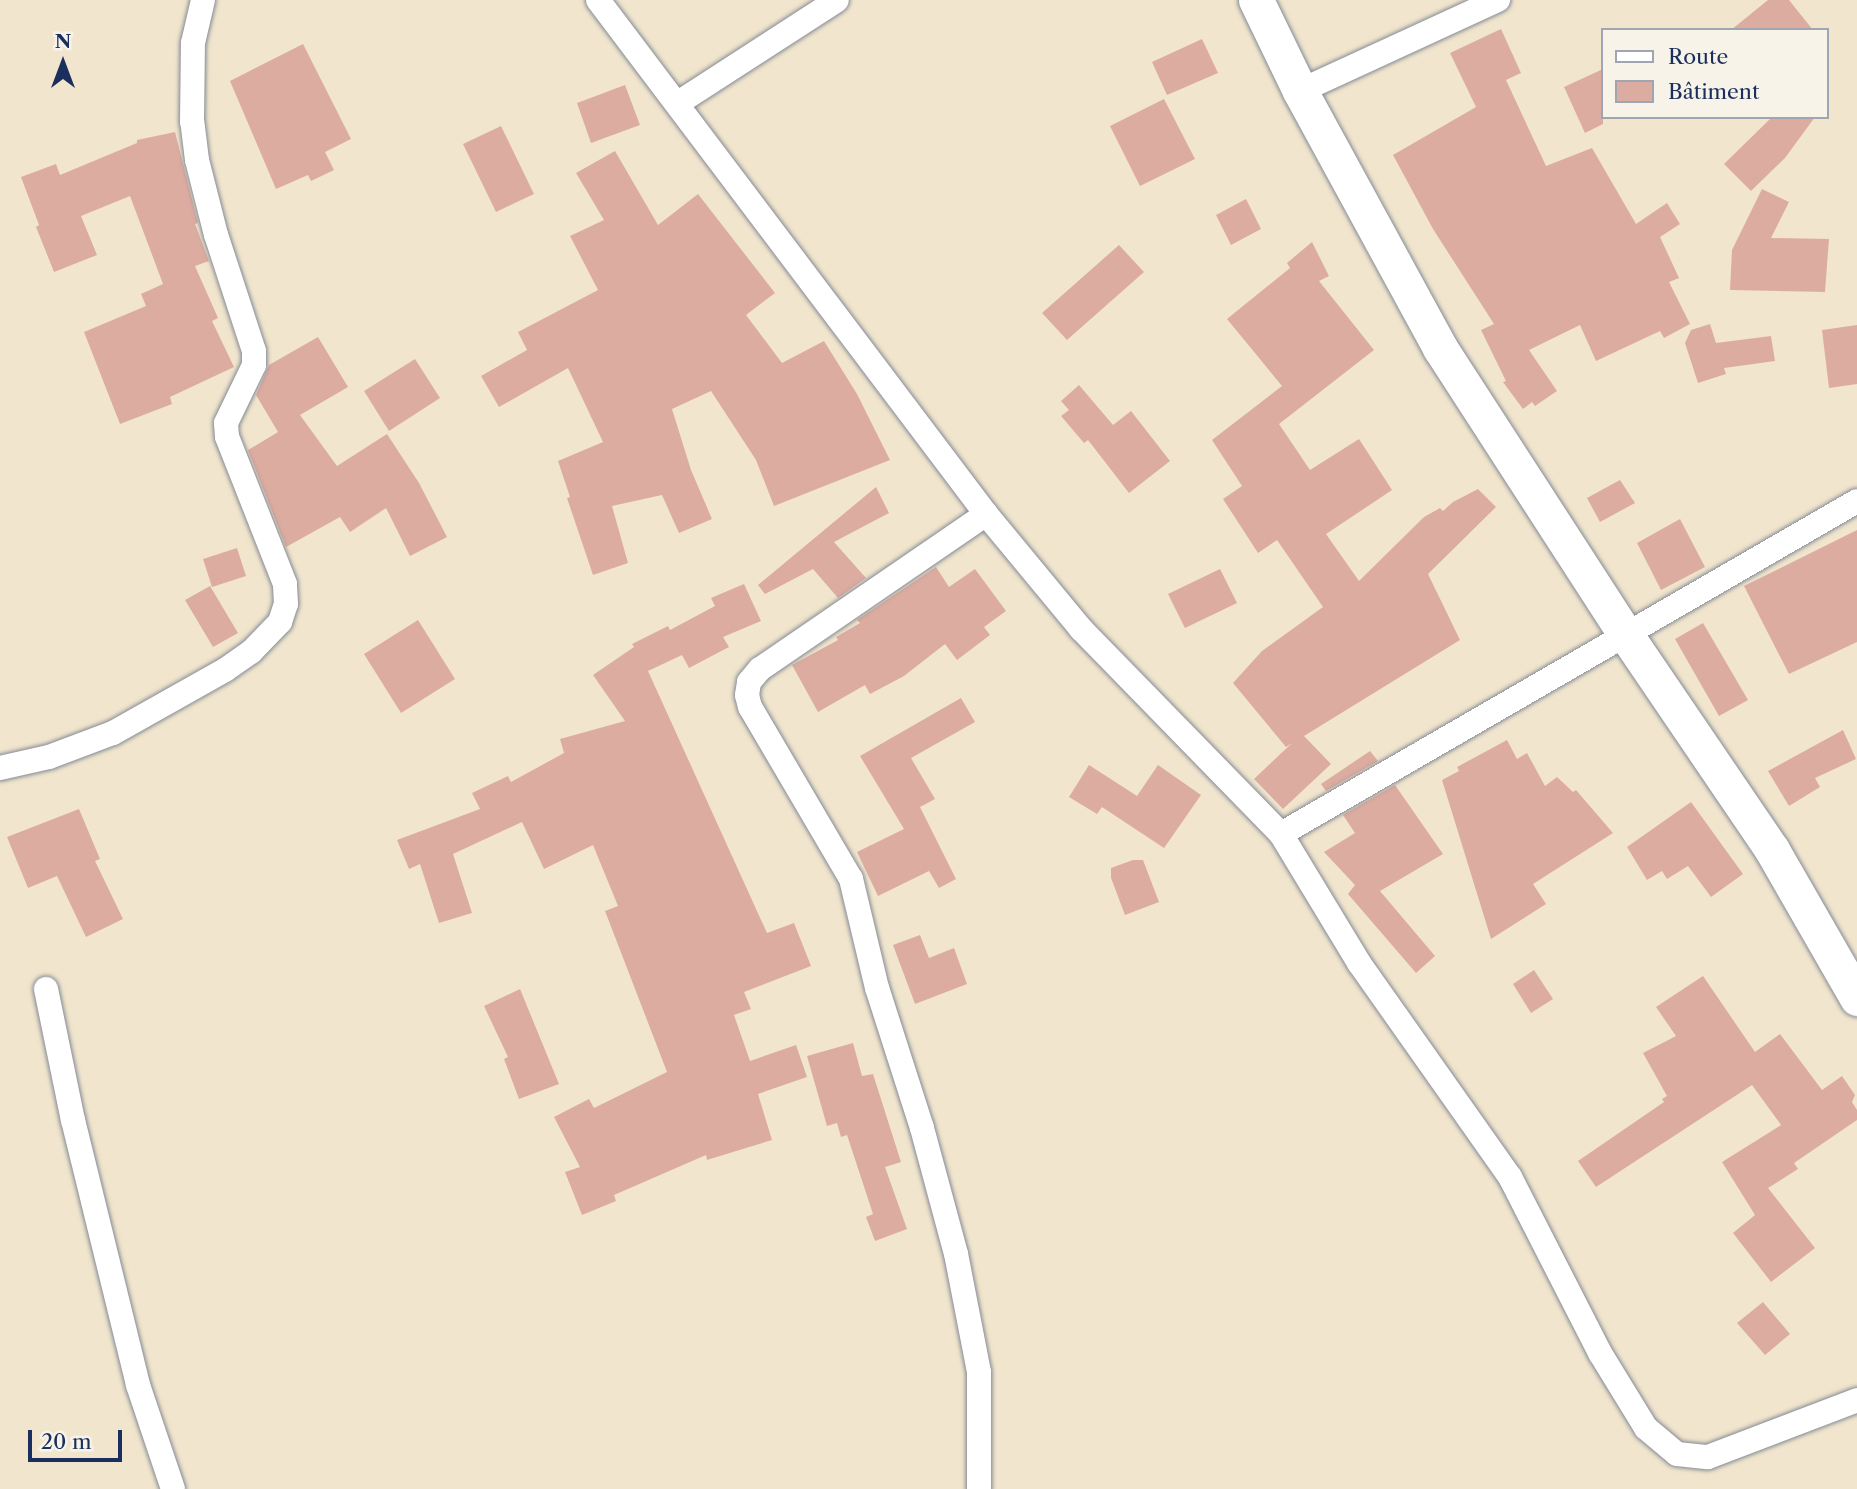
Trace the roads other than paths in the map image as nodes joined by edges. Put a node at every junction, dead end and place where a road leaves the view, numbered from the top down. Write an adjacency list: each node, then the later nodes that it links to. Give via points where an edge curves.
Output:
1 (203, 0): 11 (street, via 193,43 192,122 197,160 254,351 254,365 226,423 227,437 285,584 286,604 280,622 251,652 225,670 113,733 49,757)
2 (598, 0): 7 (street)
3 (837, 0): 7 (street)
4 (1256, 0): 6 (street)
5 (1498, 0): 6 (street)
6 (1300, 91): 10 (street, via 1440,348)
7 (678, 103): 9 (street)
8 (1857, 501): 10 (street)
9 (986, 514): 12 (street, via 1081,629); 17 (street, via 760,669 749,682 747,695 851,879 877,988 956,1254 979,1372)
10 (1626, 635): 12 (street); 14 (street, via 1772,850)
11 (0, 768)
12 (1281, 834): 15 (street, via 1359,963 1510,1177 1600,1353 1646,1428 1677,1454 1708,1457)
13 (46, 989): 16 (street, via 138,1385)
14 (1857, 998)
15 (1857, 1400)
16 (173, 1489)
17 (979, 1489)

